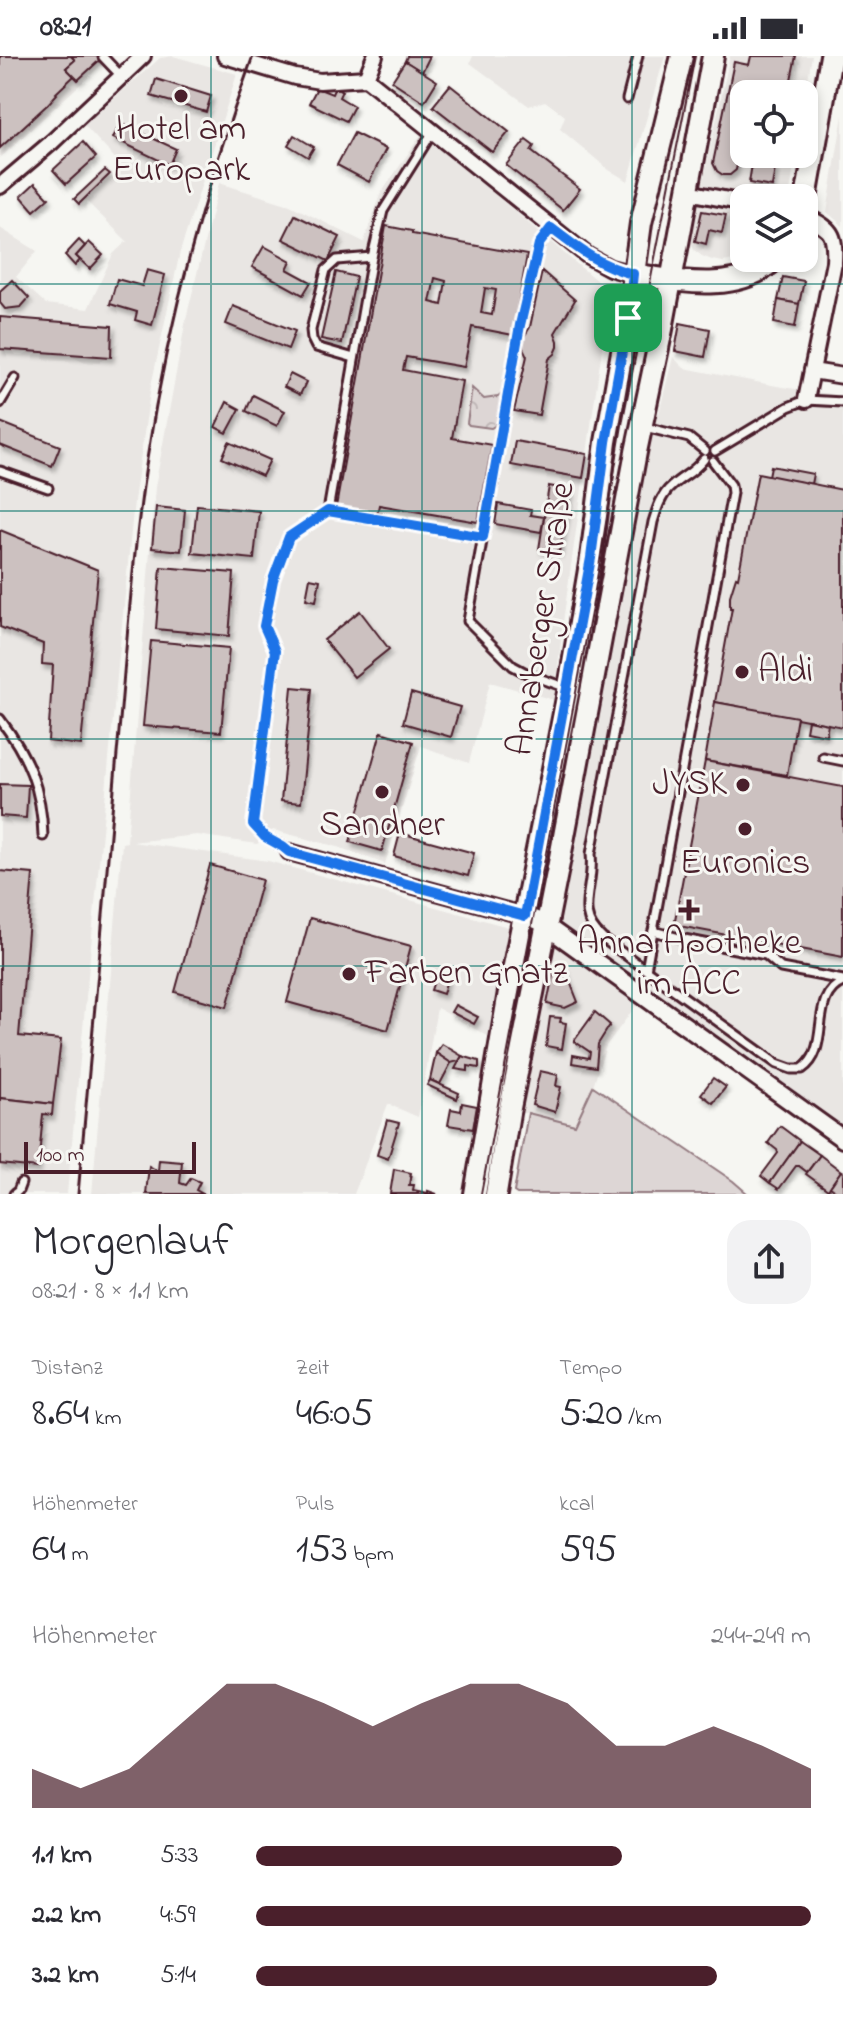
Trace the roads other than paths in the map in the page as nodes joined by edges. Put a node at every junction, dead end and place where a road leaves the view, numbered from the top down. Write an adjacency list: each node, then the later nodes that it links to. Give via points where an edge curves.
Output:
1 (143, 56): 9 (street)
2 (225, 56): 10 (street, via 320,81)
3 (375, 56): 10 (street)
4 (638, 56): 11 (lane)
5 (682, 56): 21 (main road, Annaberger Straße)
6 (713, 56): 15 (main road, Annaberger Straße)
7 (831, 56): 13 (main road)
8 (103, 57): 9 (lane)
9 (121, 76): 14 (street)
10 (366, 78): 12 (street)
11 (627, 99)
12 (433, 132): 18 (street); 19 (lane, via 383,211)
13 (809, 184)
14 (0, 186)
15 (688, 192): 16 (street); 22 (main road, Annaberger Straße)
16 (730, 200)
17 (818, 222): 24 (street, via 835,243)
18 (551, 228): 21 (street, via 588,256); 35 (lane, via 539,244 520,325)
19 (372, 257): 23 (lane); 23 (lane, via 337,260 326,270 311,330 316,347)
20 (755, 272): 22 (main road, via 726,282)
21 (633, 274): 22 (main road); 36 (main road, Annaberger Straße)
22 (671, 280): 30 (main road, Annaberger Straße)
23 (354, 358): 34 (lane)
24 (812, 371): 25 (street); 27 (street)
25 (843, 376)
26 (15, 378): 29 (lane)
27 (806, 400): 28 (lane); 31 (lane, via 711,449)
28 (843, 402)
29 (0, 403)
30 (643, 426): 31 (lane, via 689,438); 42 (main road, Annaberger Straße, via 592,692)
31 (707, 457): 43 (lane, via 732,493); 44 (lane, via 672,485 657,509 591,854 590,927)
32 (0, 471): 33 (lane)
33 (48, 488)
34 (328, 511): 35 (lane); 41 (lane, via 289,537 264,626 275,651 253,824)
35 (483, 537): 36 (lane, via 468,621 513,666)
36 (569, 688): 42 (main road, Annaberger Straße)
37 (0, 719): 40 (lane, via 37,788)
38 (823, 757): 39 (lane)
39 (843, 761)
40 (43, 836)
41 (289, 852): 42 (street)
42 (537, 921): 46 (street); 48 (main road, Annaberger Straße, via 526,1034); 50 (main road, Annaberger Straße, via 506,1012)
43 (653, 931): 44 (lane); 45 (lane, via 766,955 781,968)
44 (646, 970): 45 (lane, via 777,1064 798,1070 814,1058 828,995)
45 (843, 981)
46 (843, 1139)
47 (21, 1183): 49 (lane)
48 (499, 1192)
49 (14, 1194)
50 (475, 1194)

